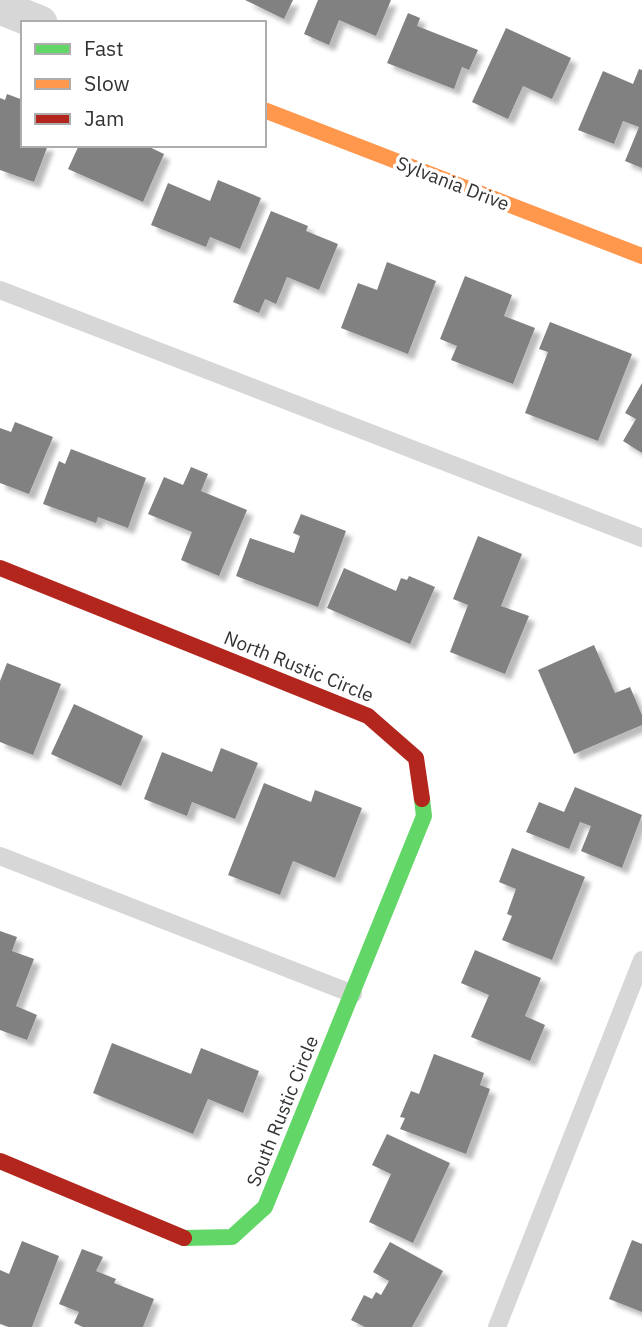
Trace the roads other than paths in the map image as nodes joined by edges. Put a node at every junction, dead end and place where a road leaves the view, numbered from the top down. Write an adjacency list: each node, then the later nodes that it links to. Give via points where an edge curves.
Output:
1 (0, 7): 2 (street)
2 (35, 21)
3 (266, 111): 4 (street, Sylvania Drive)
4 (642, 256)
5 (0, 290): 6 (lane)
6 (642, 538)
7 (0, 568): 10 (street, North Rustic Circle, via 369,716 416,758 424,816)
8 (0, 856): 10 (lane)
9 (642, 960): 12 (lane)
10 (353, 994): 11 (street, South Rustic Circle, via 265,1207 232,1237 185,1239)
11 (0, 1161)
12 (497, 1327)

